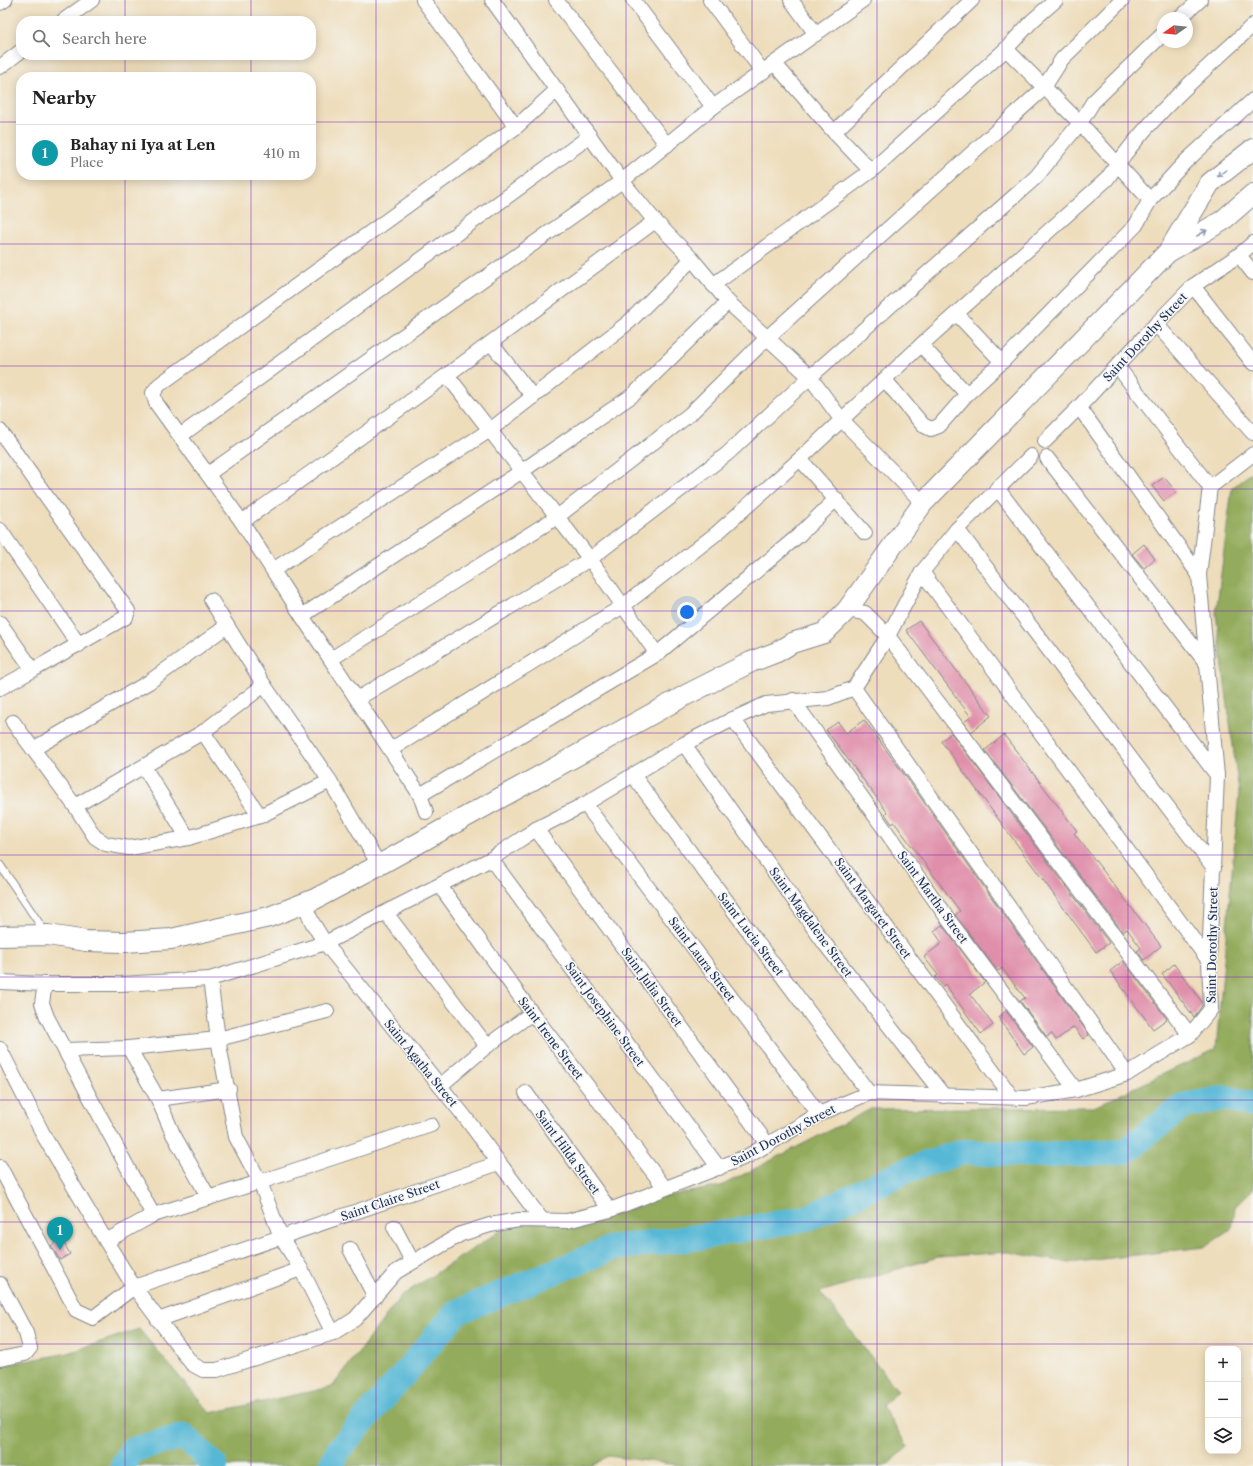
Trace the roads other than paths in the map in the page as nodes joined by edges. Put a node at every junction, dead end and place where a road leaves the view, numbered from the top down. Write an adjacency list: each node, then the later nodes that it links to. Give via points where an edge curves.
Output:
1 (5, 0): 14 (street)
2 (92, 0): 16 (street)
3 (423, 0): 30 (street)
4 (492, 0): 26 (street)
5 (556, 0): 33 (street)
6 (633, 0): 28 (street)
7 (710, 0): 24 (street)
8 (791, 0): 18 (street)
9 (863, 0): 18 (street)
10 (972, 0): 31 (street)
11 (1056, 0): 20 (street)
12 (1122, 0): 25 (street, via 1062,59)
13 (1200, 0): 15 (street)
14 (0, 3)
15 (1187, 12)
16 (70, 16)
17 (1253, 25): 35 (street, via 1158,113)
18 (816, 34): 22 (street)
19 (1157, 40): 29 (street, via 1093,102)
20 (1006, 49): 25 (street); 36 (street)
21 (16, 56): 23 (street)
22 (775, 64): 24 (street); 31 (street)
23 (0, 67)
24 (764, 72): 28 (street)
25 (1044, 86): 29 (street); 51 (street)
26 (557, 90): 30 (street); 32 (street)
27 (1253, 100): 39 (street, via 1185,162)
28 (713, 107): 33 (street)
29 (1080, 123): 35 (street); 58 (street, via 1036,177)
30 (516, 127): 67 (street, via 159,385 154,398)
31 (834, 132): 36 (street)
32 (590, 136): 37 (street); 67 (street)
33 (666, 145): 37 (street)
34 (1253, 149): 42 (street, one-way to 42, via 1210,183)
35 (1116, 164): 39 (street); 49 (street, via 1107,179)
36 (871, 171): 46 (street)
37 (622, 181): 40 (street); 74 (street)
38 (1253, 194): 42 (street, one-way to 38, via 1222,221)
39 (1150, 200): 54 (street, via 1136,225)
40 (655, 221): 44 (street); 52 (street)
41 (1253, 243): 43 (street, Saint Dorothy Street)
42 (1168, 252): 78 (street)
43 (1239, 255): 45 (street); 47 (street, Saint Dorothy Street)
44 (692, 259): 46 (street); 61 (street, via 628,322)
45 (1253, 273)
46 (713, 285): 48 (street)
47 (1193, 286): 50 (street, Saint Dorothy Street); 55 (street)
48 (728, 302): 51 (street); 73 (street, via 633,395)
49 (958, 314): 53 (street); 54 (street)
50 (1156, 324): 56 (street, Saint Dorothy Street); 66 (street)
51 (768, 337): 58 (street); 79 (street, via 690,414)
52 (492, 343): 57 (street); 61 (street)
53 (921, 345): 59 (street); 60 (street)
54 (1002, 362): 60 (street)
55 (1253, 363)
56 (1118, 367): 62 (street, Saint Dorothy Street); 75 (street)
57 (447, 375): 64 (street); 80 (street)
58 (810, 377): 63 (street); 84 (street, via 727,454)
59 (885, 380): 60 (street, via 923,425 931,429 939,426); 63 (street)
60 (968, 394)
61 (533, 396): 64 (street)
62 (1079, 407): 68 (street, Saint Dorothy Street); 87 (street)
63 (841, 419): 72 (street); 78 (street)
64 (490, 430): 73 (street); 85 (street)
65 (0, 431): 95 (street, via 128,611 126,617)
66 (1253, 434)
67 (180, 436): 74 (street)
68 (1044, 441): 70 (street, via 1032,443); 71 (street, via 1049,446)
69 (1253, 454): 75 (street)
70 (1031, 456): 71 (street, via 1042,461); 76 (street)
71 (1047, 458): 98 (street)
72 (800, 460): 77 (street); 89 (street, via 717,533)
73 (522, 471): 79 (street); 91 (street)
74 (208, 474): 80 (street)
75 (1210, 487): 87 (street, Saint Dorothy Street)
76 (997, 488): 81 (street); 113 (street)
77 (836, 499): 83 (street); 96 (street, via 798,536)
78 (923, 503): 90 (street)
79 (557, 517): 84 (street); 97 (street)
80 (242, 522): 85 (street)
81 (957, 529): 86 (street); 125 (street)
82 (0, 530): 95 (street)
83 (865, 533)
84 (590, 559): 89 (street); 103 (street)
85 (273, 570): 91 (street)
86 (922, 572): 94 (street); 132 (street)
87 (1199, 575): 98 (street, Saint Dorothy Street)
88 (211, 600): 92 (street)
89 (623, 606): 96 (street); 110 (street)
90 (847, 610): 94 (street, via 865,613); 124 (street, via 824,633 792,643 686,694)
91 (302, 616): 97 (street)
92 (227, 626): 100 (street); 109 (street, via 149,682)
93 (1, 627): 99 (street)
94 (888, 636): 102 (street); 138 (street)
95 (79, 645): 99 (street)
96 (657, 654): 115 (street)
97 (331, 658): 103 (street)
98 (1207, 665): 113 (street, Saint Dorothy Street)
99 (33, 670): 101 (street)
100 (264, 685): 107 (street); 114 (street)
101 (0, 688)
102 (854, 688): 104 (street, via 828,698); 144 (street)
103 (357, 699): 110 (street)
104 (793, 700): 105 (street, via 766,704); 147 (street, Saint Martha Street, via 948,919)
105 (733, 720): 108 (street); 151 (street, Saint Margaret Street)
106 (13, 722): 109 (street)
107 (203, 732): 111 (street); 119 (street)
108 (684, 744): 112 (street); 150 (street, Saint Magdalene Street, via 825,944)
109 (33, 749): 117 (street)
110 (390, 750): 115 (street)
111 (144, 767): 117 (street); 121 (street)
112 (633, 775): 116 (street); 149 (street, Saint Lucia Street)
113 (1217, 776): 125 (street, Saint Dorothy Street)
114 (330, 781): 119 (street); 124 (street)
115 (420, 796): 118 (street)
116 (585, 804): 120 (street); 153 (street, Saint Laura Street)
117 (75, 806): 121 (street, via 95,836 106,844 130,848)
118 (426, 812)
119 (260, 816): 121 (street)
120 (536, 829): 122 (street); 155 (street, Saint Julia Street)
121 (188, 838)
122 (491, 859): 126 (street); 158 (street, Saint Josephine Street)
123 (0, 865): 129 (lane)
124 (379, 865): 127 (street)
125 (1214, 868): 132 (street, Saint Dorothy Street)
126 (440, 886): 128 (street); 137 (street, Saint Irene Street)
127 (304, 903): 129 (street, via 269,917 171,938 124,942 86,941); 131 (street, Saint Agatha Street)
128 (386, 913): 131 (street); 140 (street)
129 (48, 935): 130 (street)
130 (0, 936)
131 (325, 943): 133 (street); 145 (street, Saint Agatha Street)
132 (1210, 961): 138 (street, Saint Dorothy Street, via 1211,1009)
133 (210, 979): 135 (street, via 120,984); 139 (street)
134 (0, 982): 135 (street)
135 (45, 984): 143 (street, via 42,1002)
136 (327, 1011): 139 (street)
137 (532, 1013): 140 (street); 160 (street, Saint Irene Street)
138 (1190, 1035): 144 (street, Saint Dorothy Street)
139 (218, 1039): 141 (street); 146 (street)
140 (487, 1046): 145 (street)
141 (129, 1048): 143 (street); 152 (street)
142 (0, 1049): 167 (street, Saint Dorothy Street, via 45,1138)
143 (65, 1050): 163 (street)
144 (1127, 1074): 147 (street, Saint Dorothy Street)
145 (440, 1086): 156 (street, Saint Agatha Street)
146 (228, 1089): 152 (street); 159 (street, via 236,1137)
147 (1076, 1090): 151 (street, Saint Dorothy Street, via 1026,1098)
148 (526, 1093): 162 (street, Saint Hilda Street)
149 (869, 1094): 150 (street, Saint Dorothy Street); 153 (street, Saint Dorothy Street)
150 (944, 1096): 151 (street, Saint Dorothy Street)
151 (1012, 1097)
152 (158, 1099): 161 (street, via 173,1134)
153 (819, 1114): 155 (street, Saint Dorothy Street)
154 (431, 1125): 159 (street)
155 (768, 1146): 158 (street, Saint Dorothy Street)
156 (499, 1163): 164 (street, Saint Agatha Street); 166 (street, Saint Claire Street)
157 (0, 1167): 172 (street, Saint Claire Street, via 76,1310 93,1318)
158 (719, 1168): 160 (street, Saint Dorothy Street)
159 (260, 1182): 161 (street); 166 (street)
160 (665, 1188): 162 (street, Saint Dorothy Street)
161 (208, 1198): 163 (street)
162 (610, 1210): 164 (street, Saint Dorothy Street, via 567,1221)
163 (153, 1215): 167 (street)
164 (542, 1220): 169 (street, Saint Dorothy Street, via 519,1220 460,1234)
165 (394, 1227): 169 (street)
166 (281, 1237): 170 (street); 172 (street, Saint Claire Street)
167 (106, 1241): 172 (street, Saint Dorothy Street)
168 (350, 1249): 173 (street)
169 (412, 1261): 173 (street, Saint Dorothy Street, via 396,1272)
170 (301, 1269): 174 (street); 175 (street)
171 (0, 1284): 176 (street, via 26,1333 30,1348 25,1354)
172 (134, 1286): 174 (street, Saint Dorothy Street)
173 (374, 1297): 175 (street, Saint Dorothy Street, via 355,1319)
174 (158, 1320): 175 (street, Saint Dorothy Street, via 192,1364 203,1370 217,1370)
175 (333, 1333)
176 (0, 1359)

